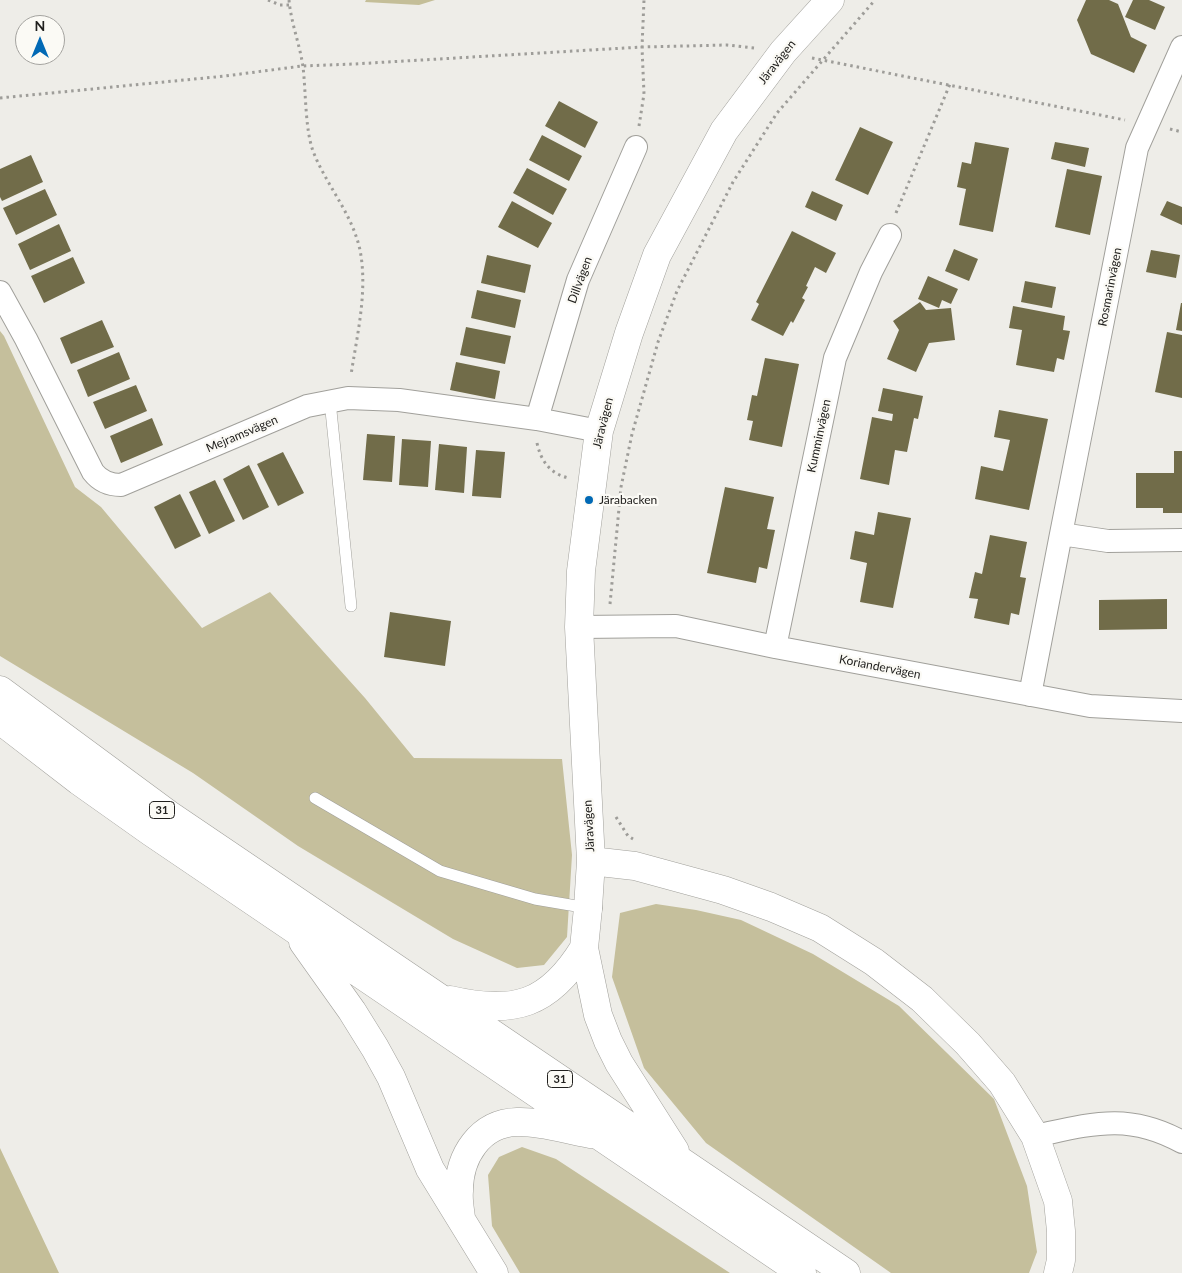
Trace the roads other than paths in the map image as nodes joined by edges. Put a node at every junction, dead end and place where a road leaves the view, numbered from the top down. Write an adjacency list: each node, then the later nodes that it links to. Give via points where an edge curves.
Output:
1 (830, 0): 8 (main road, Järavägen, via 783,52 724,132 657,255 629,333)
2 (1182, 47): 9 (street, Rosmarinvägen, via 1137,148)
3 (636, 147): 7 (street, Dillvägen, via 578,280)
4 (890, 234): 13 (street, Kumminvägen, via 835,358)
5 (0, 292): 6 (street, Mejramsvägen, via 93,472 109,483 121,485 307,406)
6 (339, 400): 7 (street, Mejramsvägen, via 399,400); 11 (lane)
7 (537, 418): 8 (street, Mejramsvägen)
8 (600, 431): 12 (main road, Järavägen, via 581,570)
9 (1061, 534): 10 (street, via 1108,541); 15 (street, Rosmarinvägen)
10 (1182, 540)
11 (351, 606)
12 (578, 627): 13 (street, Koriandervägen, via 676,626); 19 (main road, Järavägen)
13 (775, 647): 15 (street, Koriandervägen)
14 (0, 690): 23 (main road, 31, via 168,814)
15 (1030, 695): 16 (street, Koriandervägen, via 1090,706)
16 (1182, 711)
17 (0, 720): 21 (main road, 31, via 79,781)
18 (315, 798): 20 (lane, via 440,871 535,899)
19 (591, 861): 20 (main road, Järavägen); 25 (main road, via 635,866 723,890 771,906 820,928 874,962 922,998 1002,1083)
20 (588, 908): 22 (main road, Järavägen)
21 (292, 927): 24 (main road, 31); 28 (main road, via 375,1048 391,1077 430,1169)
22 (584, 948): 23 (main road, via 560,982 529,1001 510,1006 487,1006); 27 (main road, via 598,1015 608,1041)
23 (440, 997): 27 (main road, 31)
24 (601, 1136): 28 (main road, via 516,1122 488,1129 465,1156 458,1192); 30 (main road, 31)
25 (1035, 1136): 26 (street, via 1114,1122 1140,1124); 32 (main road, via 1058,1201 1061,1260)
26 (1182, 1142)
27 (681, 1161): 31 (main road, 31)
28 (462, 1219): 29 (main road)
29 (494, 1273)
30 (802, 1273)
31 (846, 1273)
32 (1058, 1273)

